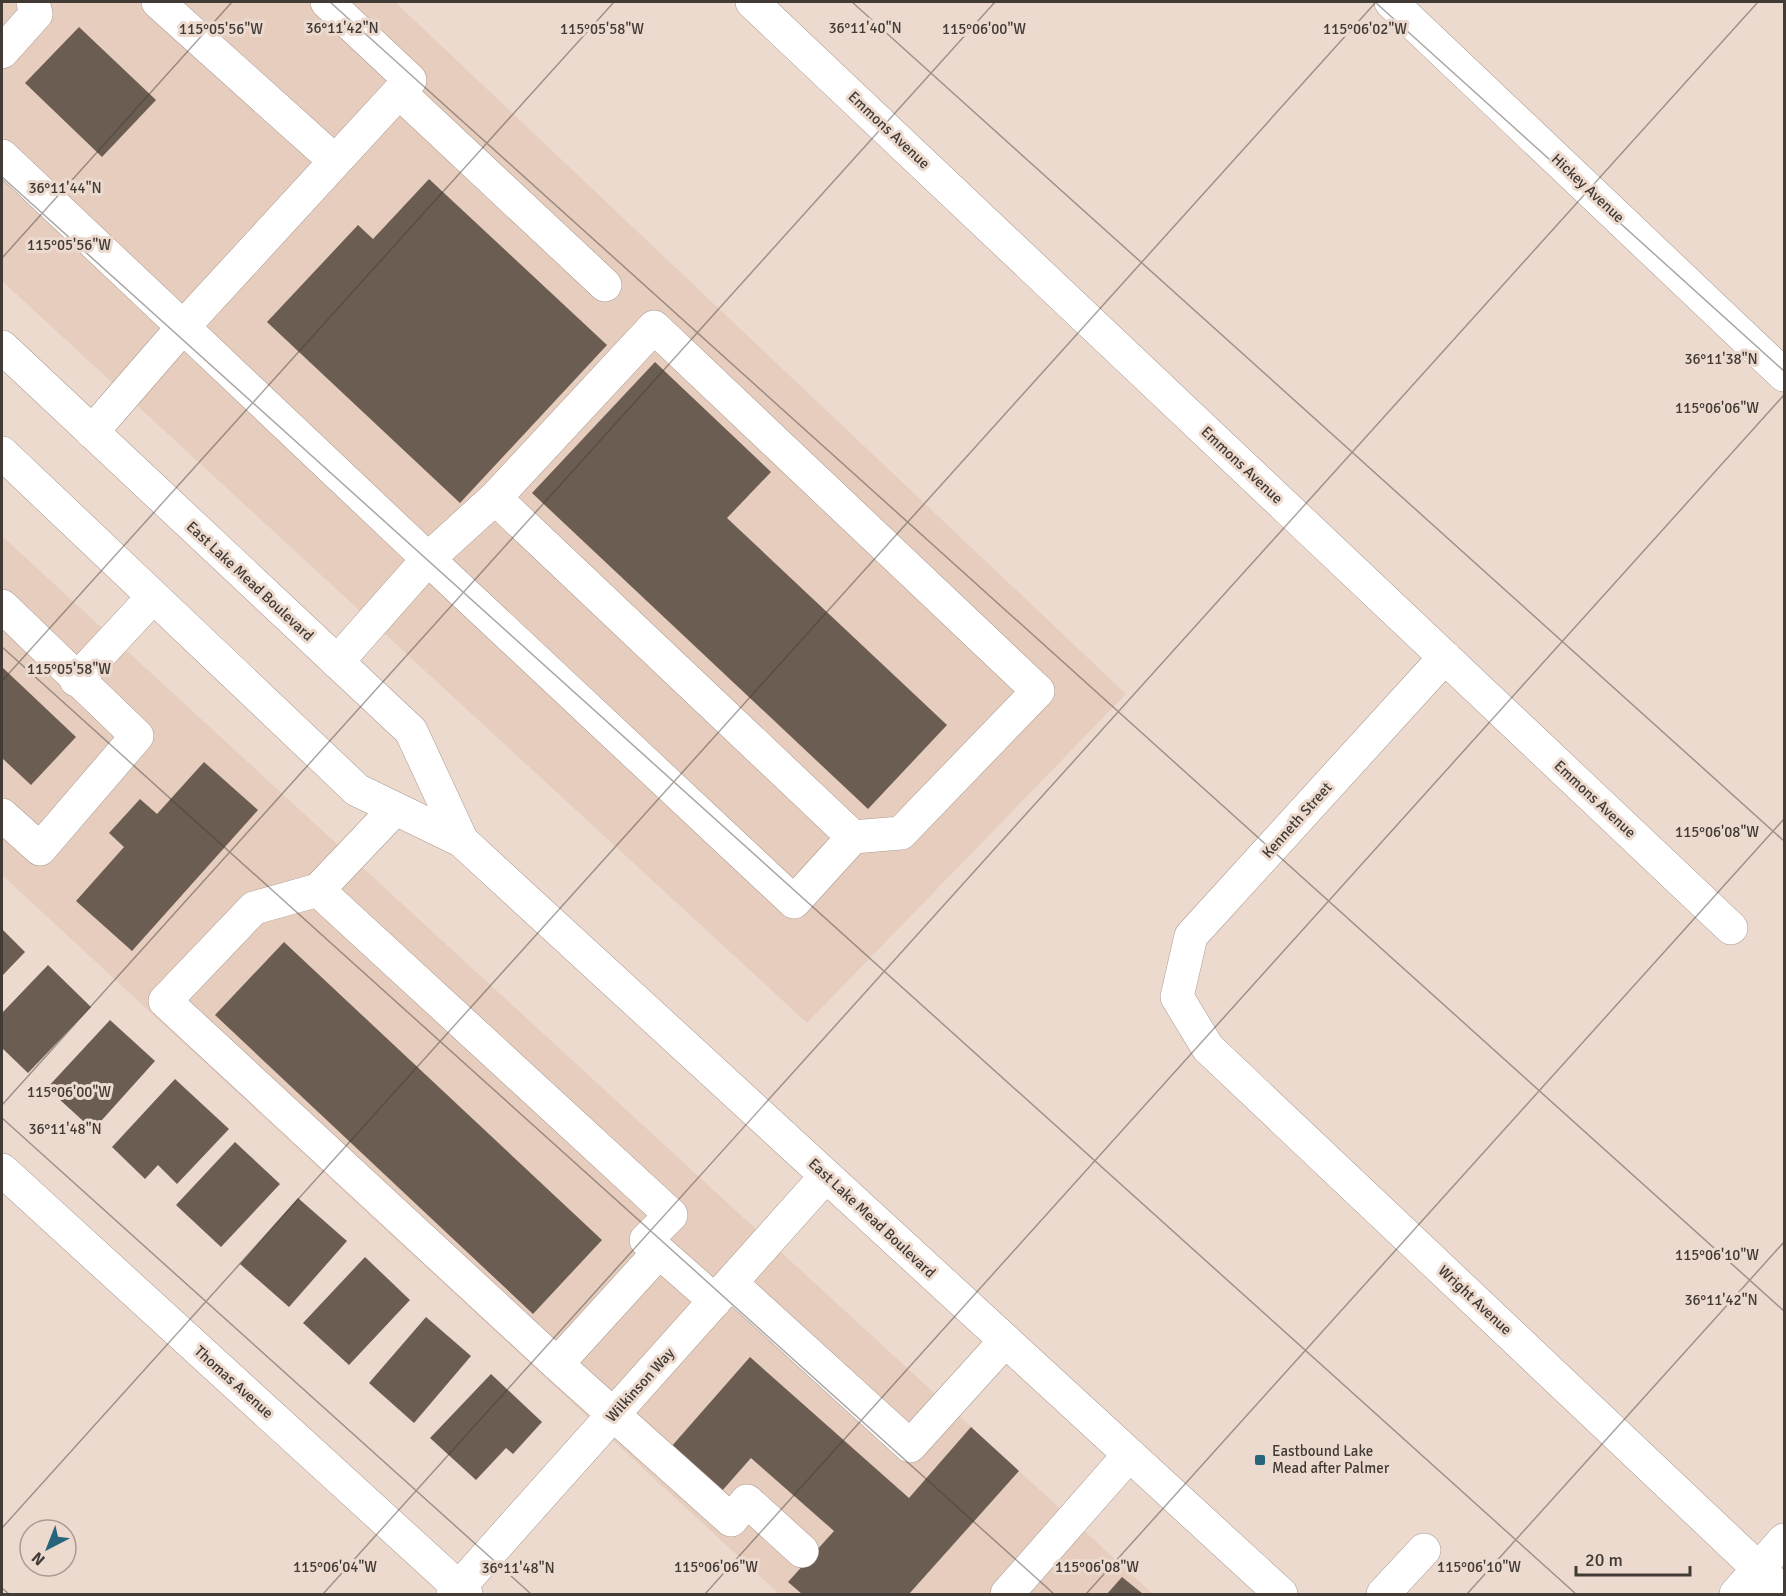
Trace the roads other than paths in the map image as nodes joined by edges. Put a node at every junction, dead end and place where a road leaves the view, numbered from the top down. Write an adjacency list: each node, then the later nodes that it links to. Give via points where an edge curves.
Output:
1 (33, 2): 6 (street, via 36,14)
2 (158, 2): 8 (street)
3 (327, 2): 7 (street, via 410,80)
4 (752, 2): 20 (street, Emmons Avenue)
5 (1391, 2): 13 (street, Hickey Avenue)
6 (2, 52)
7 (400, 93): 8 (street); 10 (street)
8 (335, 161): 11 (street)
9 (6, 170): 11 (street)
10 (605, 285)
11 (183, 327): 14 (street); 17 (street)
12 (2, 347): 14 (street, East Lake Mead Boulevard)
13 (1785, 375)
14 (92, 432): 21 (street, East Lake Mead Boulevard)
15 (2, 453): 18 (street, East Lake Mead Boulevard)
16 (495, 498): 17 (street); 25 (street); 25 (street, via 654,327 1038,691 901,832)
17 (428, 559): 21 (street); 25 (street, via 794,902)
18 (153, 597): 22 (street); 23 (street, East Lake Mead Boulevard, via 357,790)
19 (2, 606): 22 (street)
20 (1445, 657): 28 (street, Emmons Avenue); 29 (street, Kenneth Street, via 1191,936)
21 (337, 662): 26 (street, East Lake Mead Boulevard, via 411,731)
22 (76, 680): 24 (street, via 137,736 40,849)
23 (394, 809): 26 (street, East Lake Mead Boulevard); 27 (street)
24 (2, 815)
25 (853, 837)
26 (462, 841): 31 (street, East Lake Mead Boulevard)
27 (318, 890): 32 (street, via 671,1215 646,1240); 35 (street, via 254,908 165,1001)
28 (1731, 928)
29 (1177, 997): 41 (street, Wright Avenue, via 1208,1048)
30 (2, 1170): 42 (street, Thomas Avenue)
31 (826, 1176): 33 (street, Wilkinson Way); 34 (street, East Lake Mead Boulevard)
32 (659, 1252): 33 (street); 35 (street)
33 (723, 1292): 34 (street, via 910,1446); 36 (street, Wilkinson Way)
34 (1005, 1341): 37 (street, East Lake Mead Boulevard)
35 (557, 1364): 36 (street)
36 (613, 1415): 40 (street, via 731,1520 747,1501); 42 (street, Wilkinson Way)
37 (1129, 1455): 44 (street); 45 (street, East Lake Mead Boulevard)
38 (1785, 1540): 41 (street)
39 (1424, 1550): 46 (street)
40 (802, 1551)
41 (1759, 1569): 43 (street, Wright Avenue); 47 (street)
42 (459, 1592)
43 (1785, 1593)
44 (1007, 1594)
45 (1281, 1594)
46 (1383, 1594)
47 (1736, 1594)

